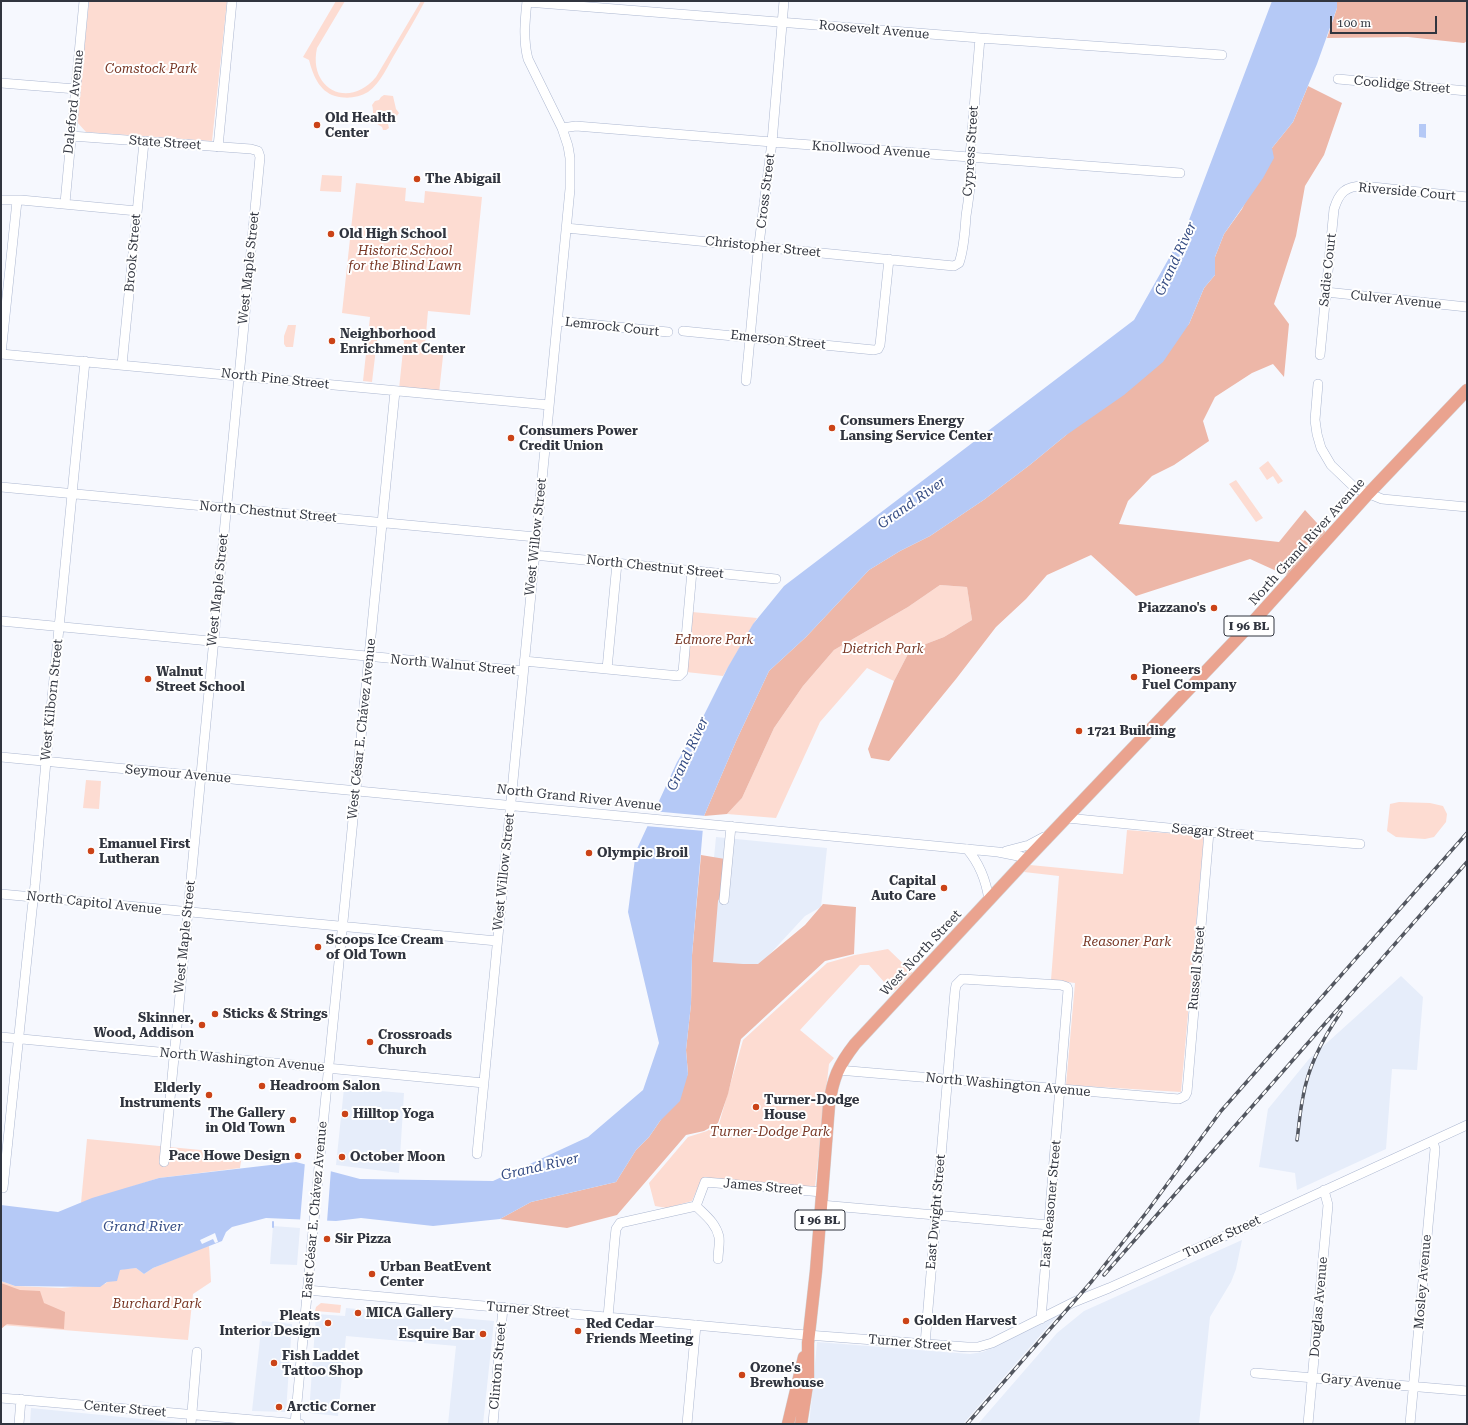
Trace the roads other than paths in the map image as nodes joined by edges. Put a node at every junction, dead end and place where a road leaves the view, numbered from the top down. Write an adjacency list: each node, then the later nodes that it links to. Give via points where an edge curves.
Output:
1 (84, 1): 10 (street, Daleford Avenue)
2 (232, 1): 16 (street)
3 (527, 1): 5 (street, Roosevelt Avenue); 12 (street, West Willow Street, via 525,43 528,59)
4 (784, 1): 5 (street, Cross Street)
5 (782, 22): 6 (street, Roosevelt Avenue); 15 (street, Cross Street)
6 (980, 38): 7 (street, Roosevelt Avenue); 18 (street, Cypress Street)
7 (1222, 55)
8 (1338, 79): 11 (street, Coolidge Street)
9 (1, 83): 10 (street)
10 (76, 89): 13 (street, Daleford Avenue)
11 (1467, 91)
12 (562, 128): 15 (street, Knollwood Avenue, via 576,126); 26 (street, West Willow Street, via 570,158)
13 (71, 136): 14 (street, State Street); 24 (street, Daleford Avenue)
14 (144, 142): 16 (street, State Street); 25 (street, Brook Street)
15 (772, 142): 18 (street, Knollwood Avenue); 27 (street, Cross Street)
16 (218, 147): 17 (street, State Street)
17 (258, 151): 40 (street, West Maple Street, via 260,157)
18 (970, 157): 19 (street, Knollwood Avenue); 29 (street, Cypress Street, via 971,170)
19 (1180, 173)
20 (1347, 189): 21 (street, Riverside Court, via 1363,186); 30 (street, Sadie Court, via 1340,194 1334,209)
21 (1467, 197)
22 (1, 200): 23 (street)
23 (17, 201): 24 (street); 36 (street)
24 (64, 204): 25 (street)
25 (137, 211): 39 (street, Brook Street)
26 (566, 228): 27 (street, Christopher Street); 32 (street, West Willow Street)
27 (759, 247): 28 (street, Christopher Street); 35 (street, Cross Street)
28 (889, 259): 29 (street, Christopher Street, via 954,266); 35 (street, Emerson Street, via 878,349)
29 (959, 263)
30 (1326, 292): 31 (street, Culver Avenue); 37 (street, Sadie Court)
31 (1467, 307)
32 (557, 321): 34 (street, Lemrock Court); 45 (street, West Willow Street)
33 (684, 331): 35 (street, Emerson Street)
34 (668, 332)
35 (750, 338): 41 (street, Cross Street)
36 (1, 354): 38 (street, North Pine Street)
37 (1320, 355)
38 (85, 361): 39 (street, North Pine Street); 47 (street, West Kilborn Street)
39 (122, 365): 40 (street, North Pine Street)
40 (239, 376): 44 (street, North Pine Street); 50 (street, West Maple Street)
41 (746, 381)
42 (1318, 384): 48 (street, via 1315,420 1321,448 1343,478)
43 (1467, 390): 48 (main road, North Grand River Avenue / I 96 BL)
44 (395, 391): 45 (street, North Pine Street); 51 (street, West César E. Chávez Avenue)
45 (549, 405): 52 (street, West Willow Street)
46 (1, 487): 47 (street, North Chestnut Street)
47 (72, 494): 50 (street, North Chestnut Street); 58 (street, West Kilborn Street)
48 (1368, 494): 49 (street, via 1382,499); 69 (main road, North Grand River Avenue / I 96 BL, via 1250,625)
49 (1467, 507)
50 (226, 508): 51 (street, North Chestnut Street); 59 (street, West Maple Street)
51 (382, 523): 52 (street, North Chestnut Street); 60 (street, West César E. Chávez Avenue)
52 (536, 537): 53 (street, West Willow Street)
53 (534, 555): 54 (street, North Chestnut Street); 61 (street, West Willow Street)
54 (617, 564): 55 (street, North Chestnut Street); 62 (street)
55 (692, 571): 56 (street, North Chestnut Street); 62 (street, North Walnut Street, via 683,672 679,676)
56 (776, 579)
57 (1, 621): 58 (street, North Walnut Street)
58 (59, 627): 59 (street, North Walnut Street); 65 (street, West Kilborn Street)
59 (213, 642): 60 (street, North Walnut Street); 66 (street, West Maple Street)
60 (369, 657): 63 (street, North Walnut Street); 67 (street, West César E. Chávez Avenue)
61 (524, 661): 62 (street, North Walnut Street); 63 (street, West Willow Street)
62 (607, 669)
63 (523, 672): 68 (street, West Willow Street)
64 (1, 757): 65 (street, Seymour Avenue)
65 (46, 761): 66 (street, Seymour Avenue); 78 (street, West Kilborn Street)
66 (201, 776): 67 (street, Seymour Avenue); 81 (street, West Maple Street)
67 (356, 790): 68 (street, North Grand River Avenue); 82 (street, West César E. Chávez Avenue)
68 (510, 805): 70 (street, North Grand River Avenue); 83 (street, West Willow Street)
69 (1067, 818): 71 (street, Seagar Street); 72 (main road, North Grand River Avenue / I 96 BL)
70 (726, 826): 74 (street, North Grand River Avenue); 79 (street)
71 (1209, 832): 73 (street, Seagar Street); 93 (street, Russell Street, via 1187,1092)
72 (1051, 834): 75 (street, via 1029,845); 76 (main road, North Grand River Avenue / I 96 BL)
73 (1360, 844)
74 (966, 849): 75 (street, North Grand River Avenue); 80 (street, via 977,860)
75 (998, 852): 76 (street, North Grand River Avenue)
76 (1028, 858): 80 (main road, West North Street / I 96 BL)
77 (1, 894): 78 (street, North Capitol Avenue)
78 (33, 897): 81 (street, North Capitol Avenue); 86 (street, West Kilborn Street)
79 (724, 900)
80 (989, 900): 89 (main road, West North Street / I 96 BL, via 855,1044 842,1060)
81 (187, 912): 82 (street, North Capitol Avenue); 87 (street, West Maple Street)
82 (342, 926): 83 (street, North Capitol Avenue); 88 (street, West César E. Chávez Avenue)
83 (497, 941): 91 (street, West Willow Street)
84 (1067, 988): 90 (street, East Dwight Street, via 1061,985 967,978 959,981 955,991); 92 (street, East Reasoner Street)
85 (1, 1037): 86 (street, North Washington Avenue)
86 (19, 1039): 87 (street, North Washington Avenue); 98 (street, West Kilborn Street)
87 (174, 1053): 88 (street, North Washington Avenue); 97 (street, West Maple Street)
88 (329, 1068): 91 (street, North Washington Avenue); 106 (street, East César E. Chávez Avenue)
89 (838, 1070): 90 (street, North Washington Avenue); 100 (main road, I 96 BL, via 832,1086)
90 (947, 1080): 92 (street, North Washington Avenue); 103 (street, East Dwight Street)
91 (484, 1083): 96 (street, West Willow Street)
92 (1060, 1089): 93 (street, North Washington Avenue); 104 (street, East Reasoner Street)
93 (1179, 1099)
94 (1467, 1125): 95 (street, Turner Street)
95 (1433, 1141): 99 (street, Turner Street); 116 (street, Mosley Avenue, via 1435,1150)
96 (477, 1154)
97 (164, 1162)
98 (3, 1188)
99 (1324, 1190): 109 (street, Turner Street); 115 (street, Douglas Avenue, via 1328,1205)
100 (822, 1192): 101 (main road, I 96 BL); 102 (street, James Street, via 704,1182)
101 (821, 1205): 103 (street); 111 (main road, I 96 BL)
102 (696, 1206): 105 (street, via 710,1219 719,1237); 108 (street, via 620,1223 616,1229)
103 (936, 1216): 104 (street); 112 (street, East Dwight Street)
104 (1049, 1225): 109 (street, East Reasoner Street)
105 (718, 1259)
106 (307, 1290): 107 (street, Turner Street); 122 (street, East César E. Chávez Avenue)
107 (503, 1307): 108 (street, Turner Street); 124 (street, Clinton Street)
108 (608, 1317): 110 (street, Turner Street)
109 (1041, 1319): 112 (street, Turner Street, via 992,1343 978,1347)
110 (696, 1325): 111 (street, Turner Street); 125 (street)
111 (809, 1339): 112 (street, Turner Street); 126 (main road, I 96 BL); 127 (main road, I 96 BL, via 808,1379)
112 (925, 1344)
113 (197, 1352): 120 (street)
114 (1256, 1373): 115 (street, Gary Avenue)
115 (1312, 1378): 116 (street, Gary Avenue); 128 (street, Douglas Avenue)
116 (1414, 1387): 117 (street, Gary Avenue); 129 (street, Mosley Avenue)
117 (1467, 1391)
118 (1, 1398): 119 (street, Center Street)
119 (22, 1399): 120 (street, Center Street); 121 (street)
120 (191, 1419): 122 (street, Center Street)
121 (19, 1424)
122 (295, 1424): 123 (street, Center Street)
123 (301, 1424)
124 (493, 1424)
125 (686, 1424)
126 (788, 1424)
127 (801, 1424)
128 (1308, 1424)
129 (1410, 1424)

